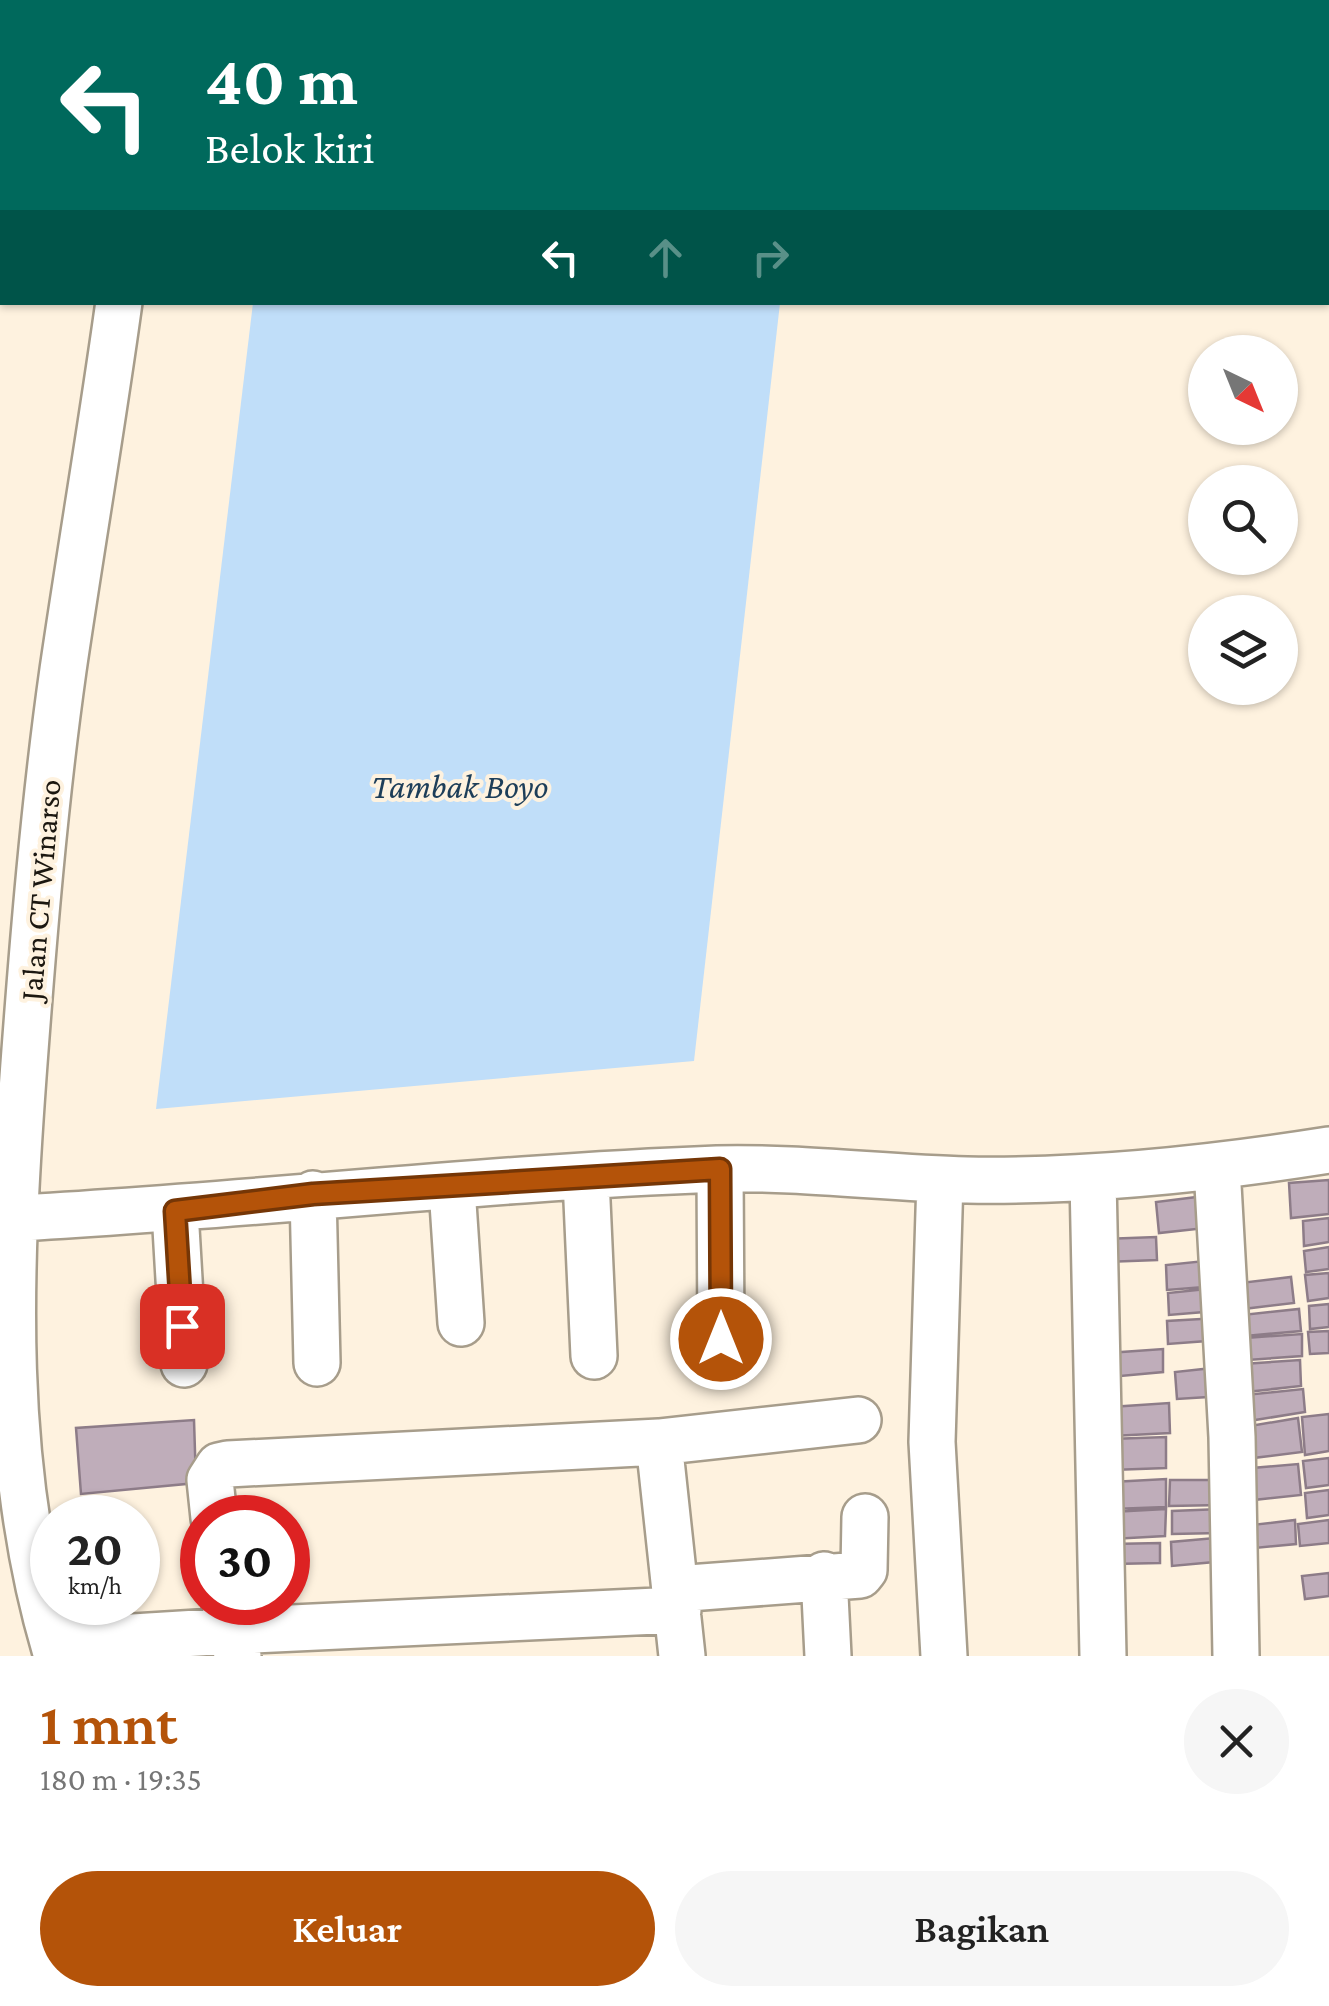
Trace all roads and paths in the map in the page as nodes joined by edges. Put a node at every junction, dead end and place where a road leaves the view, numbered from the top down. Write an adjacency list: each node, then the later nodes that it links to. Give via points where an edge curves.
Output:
1 (119, 305): 11 (street, Jalan CT Winarso, via 63,671)
2 (1329, 1150): 3 (street)
3 (1216, 1167): 5 (street); 29 (street)
4 (720, 1169): 6 (street); 7 (street); 13 (street)
5 (1093, 1178): 7 (street); 28 (street)
6 (586, 1179): 8 (street); 14 (street)
7 (940, 1179): 27 (street, via 932,1442)
8 (452, 1188): 9 (street); 12 (street)
9 (313, 1194): 10 (street); 15 (street)
10 (175, 1211): 11 (street); 16 (street)
11 (6, 1219): 24 (street, Jalan CT Winarso, via 14,1442 30,1554)
12 (461, 1323)
13 (721, 1339)
14 (594, 1356)
15 (317, 1363)
16 (184, 1364)
17 (858, 1420): 18 (street)
18 (659, 1442): 19 (street, via 228,1464 210,1480); 22 (street)
19 (212, 1495)
20 (865, 1517): 21 (street, via 863,1574)
21 (824, 1575): 22 (street); 26 (street)
22 (677, 1600): 23 (street); 25 (street)
23 (231, 1630): 24 (street)
24 (55, 1649)
25 (682, 1656)
26 (828, 1656)
27 (944, 1656)
28 (1102, 1656)
29 (1236, 1656)

